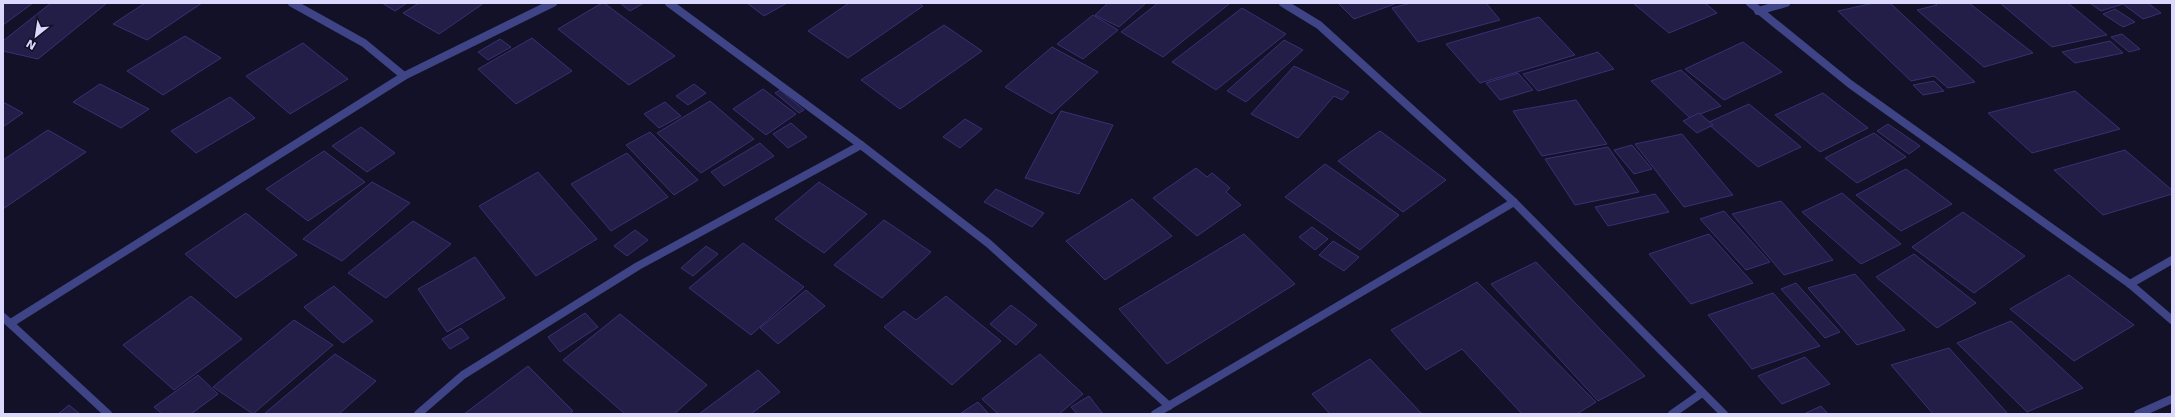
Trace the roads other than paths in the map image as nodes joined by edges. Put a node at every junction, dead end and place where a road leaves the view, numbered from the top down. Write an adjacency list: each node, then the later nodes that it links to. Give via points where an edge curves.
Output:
1 (292, 3): 8 (street, via 364,42)
2 (553, 3): 8 (street)
3 (669, 3): 9 (street)
4 (1283, 3): 10 (street, via 1319,25)
5 (1750, 3): 7 (street)
6 (1786, 3): 7 (street)
7 (1758, 11): 12 (street, via 1850,84)
8 (404, 76): 15 (street)
9 (861, 145): 18 (street, via 988,243); 20 (street, via 638,266 463,375)
10 (1514, 202): 16 (street); 18 (street)
11 (2172, 260): 12 (street)
12 (2130, 284): 14 (street)
13 (3, 317): 15 (street)
14 (2172, 320)
15 (11, 323): 19 (street)
16 (1702, 393): 22 (street); 23 (street)
17 (2172, 399): 24 (street)
18 (1169, 406): 21 (street)
19 (108, 414)
20 (418, 414)
21 (1155, 414)
22 (1672, 414)
23 (1724, 414)
24 (2138, 414)

